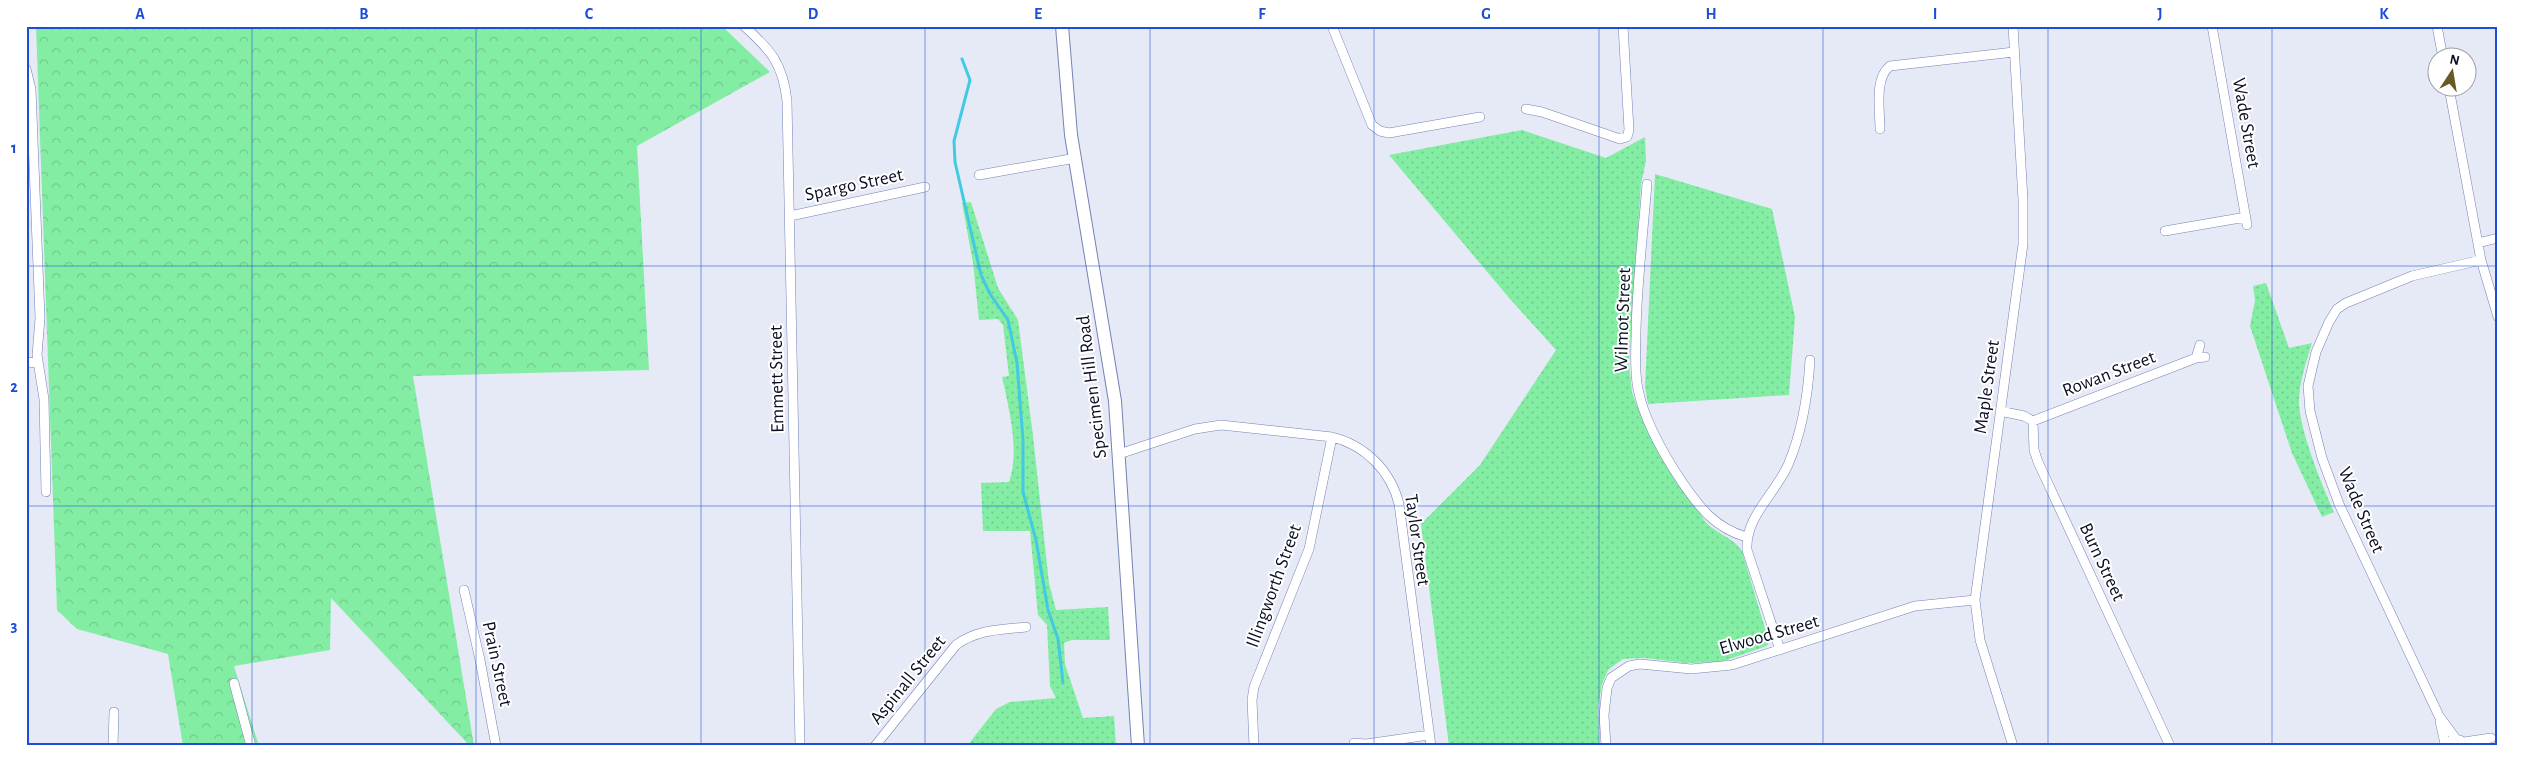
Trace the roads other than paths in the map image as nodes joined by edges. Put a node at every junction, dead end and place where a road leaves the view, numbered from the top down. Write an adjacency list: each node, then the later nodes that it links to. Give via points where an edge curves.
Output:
1 (744, 26): 19 (street, Emmett Street, via 766,45 785,79)
2 (1062, 26): 15 (main road, Specimen Hill Road, via 1067,98)
3 (1332, 26): 13 (street, via 1372,125 1380,131 1389,133)
4 (1623, 26): 12 (street, via 1630,130 1627,137 1620,139)
5 (2013, 26): 9 (street, Maple Street)
6 (2212, 26): 20 (street, Wade Street, via 2246,221)
7 (2437, 26): 8 (street)
8 (2441, 48)
9 (2014, 52): 14 (street, via 1890,66 1881,81); 33 (street, Maple Street, via 2023,230)
10 (26, 68): 26 (street, via 31,89 40,318)
11 (2451, 98): 22 (street)
12 (1526, 109)
13 (1480, 117)
14 (1880, 129)
15 (1076, 158): 16 (street); 36 (main road, Specimen Hill Road, via 1111,370)
16 (979, 175)
17 (1646, 184): 38 (street, Wilmot Street, via 1637,312 1638,391 1666,454 1691,495 1723,528)
18 (925, 187): 19 (street, Spargo Street)
19 (790, 216): 55 (street, Emmett Street)
20 (2165, 231)
21 (2498, 238): 22 (street)
22 (2478, 243): 23 (street)
23 (2482, 260): 24 (street); 45 (street, Wade Street, via 2412,276 2337,309 2321,336 2308,386 2310,411 2322,458 2348,526)
24 (2498, 317)
25 (26, 344): 26 (street)
26 (37, 344): 32 (street)
27 (2200, 345): 29 (street)
28 (2205, 357): 29 (street, Rowan Street)
29 (2196, 358): 34 (street, Rowan Street)
30 (1810, 360): 38 (street, via 1807,401 1792,455)
31 (26, 362): 32 (street)
32 (38, 363): 37 (street, via 46,426)
33 (2000, 411): 34 (street, via 2024,416); 40 (street, Maple Street)
34 (2033, 422): 61 (street, Burn Street, via 2038,462)
35 (1332, 438): 36 (street, Taylor Street, via 1221,424 1195,429); 46 (street, Taylor Street, via 1346,441 1368,455 1387,475 1397,495); 58 (street, Illingworth Street, via 1309,549 1254,687)
36 (1119, 454): 57 (main road, Specimen Hill Road)
37 (46, 492)
38 (1746, 537): 42 (street)
39 (464, 590): 54 (street, Prain Street)
40 (1975, 600): 42 (street, Elwood Street, via 1915,606); 50 (street, Maple Street, via 1980,640)
41 (1026, 627): 56 (street, Aspinall Street, via 972,634 956,644)
42 (1780, 650): 60 (street, Elwood Street, via 1732,665 1691,669 1640,664 1619,670 1611,678 1604,700)
43 (234, 683): 53 (street)
44 (114, 712): 52 (street)
45 (2439, 716): 48 (street, Wade Street); 51 (street, Wade Street)
46 (1429, 735): 49 (street); 59 (street, Taylor Street)
47 (2494, 737): 48 (street); 62 (street)
48 (2463, 742): 51 (street)
49 (1354, 743)
50 (2009, 745)
51 (2445, 745)
52 (113, 746)
53 (251, 746)
54 (496, 746)
55 (800, 746)
56 (875, 746)
57 (1138, 746)
58 (1254, 746)
59 (1430, 746)
60 (1606, 746)
61 (2170, 746)
62 (2481, 746)

